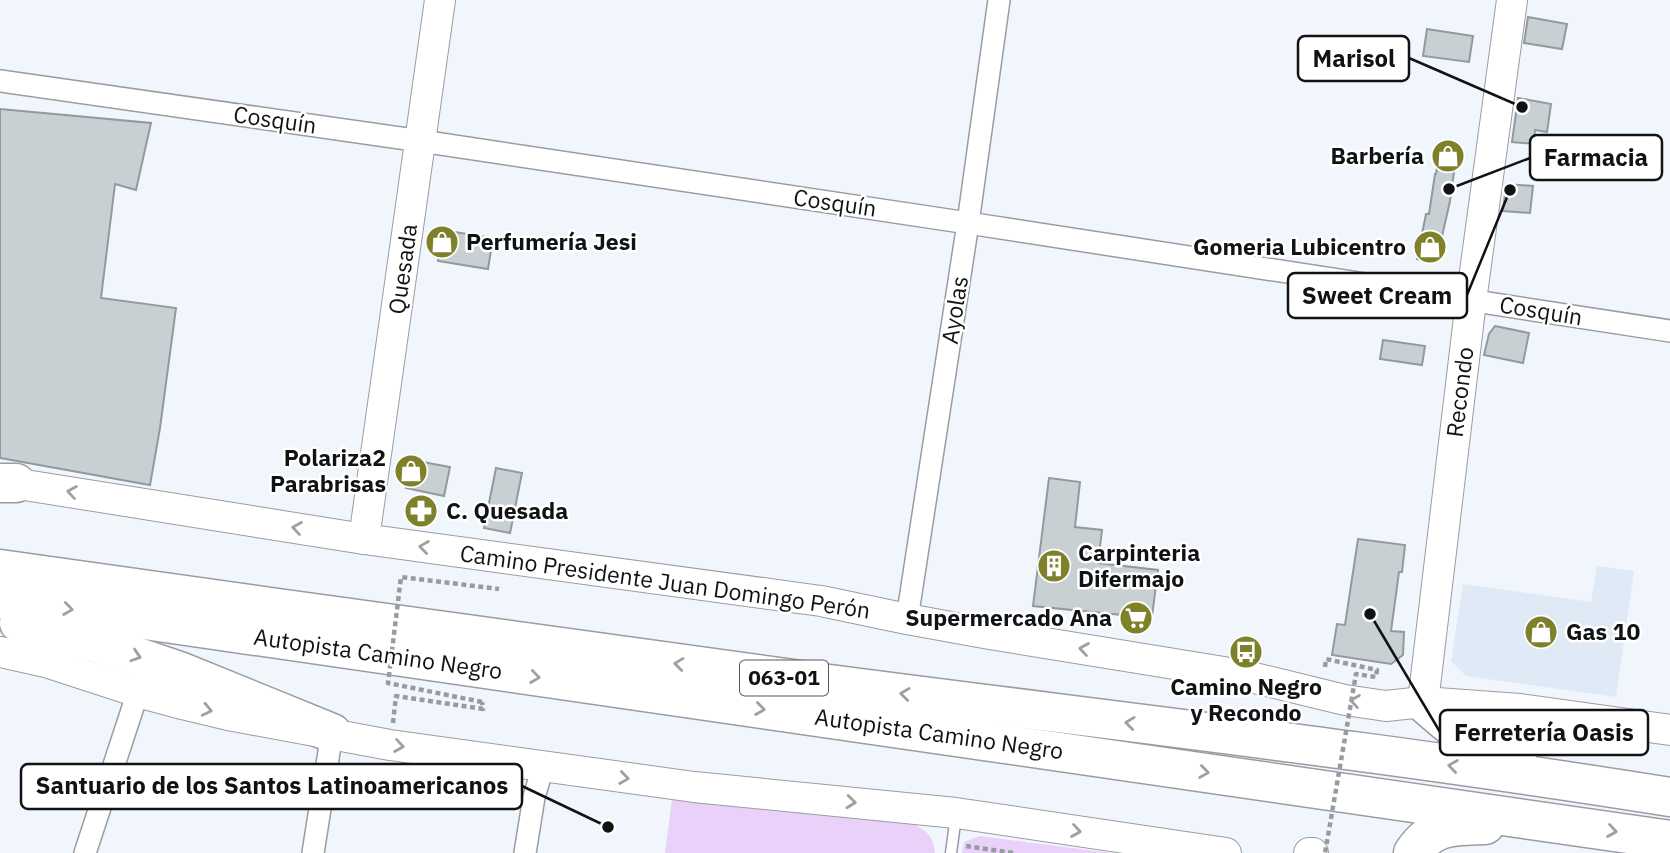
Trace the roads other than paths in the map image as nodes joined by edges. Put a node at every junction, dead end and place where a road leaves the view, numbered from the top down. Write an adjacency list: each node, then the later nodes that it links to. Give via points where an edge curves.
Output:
1 (440, 0): 5 (street, Quesada)
2 (999, 0): 6 (street, Ayolas)
3 (1512, 0): 7 (street, Recondo)
4 (2, 86): 5 (street, Cosquín)
5 (421, 141): 6 (street, Cosquín); 10 (street, Quesada)
6 (968, 223): 7 (street, Cosquín); 14 (street, Ayolas)
7 (1471, 300): 8 (street, Cosquín); 17 (street, Recondo)
8 (1670, 331)
9 (5, 482): 10 (street, Camino Presidente Juan Domingo Perón, one-way to 9)
10 (364, 539): 14 (street, Camino Presidente Juan Domingo Perón, one-way to 10, via 821,601)
11 (0, 569): 21 (highway, Autopista Camino Negro / 063-01, one-way to 11, via 636,659)
12 (0, 599): 24 (highway, Autopista Camino Negro / 063-01, one-way to 24)
13 (0, 618): 19 (highway, one-way to 19, via 92,641 182,672)
14 (907, 619): 17 (street, Camino Presidente Juan Domingo Perón, one-way to 14, via 1386,706 1359,702 1242,675)
15 (0, 652): 16 (street)
16 (138, 692): 19 (street, one-way to 19, via 228,715); 27 (street)
17 (1423, 702): 18 (street, Camino Presidente Juan Domingo Perón, via 1542,711); 21 (highway, via 1475,744)
18 (1670, 730)
19 (332, 733): 20 (street, one-way to 20); 28 (street)
20 (543, 767): 23 (street, one-way to 23); 29 (street)
21 (1569, 781): 22 (highway, Autopista Camino Negro / 063-01)
22 (1670, 797)
23 (956, 813): 26 (lane); 30 (street, one-way to 30)
24 (1553, 822): 25 (highway, Autopista Camino Negro / 063-01, one-way to 25); 31 (highway, via 1450,826 1421,841)
25 (1670, 840)
26 (952, 849)
27 (85, 853)
28 (313, 853)
29 (526, 853)
30 (1220, 853)
31 (1413, 853)

